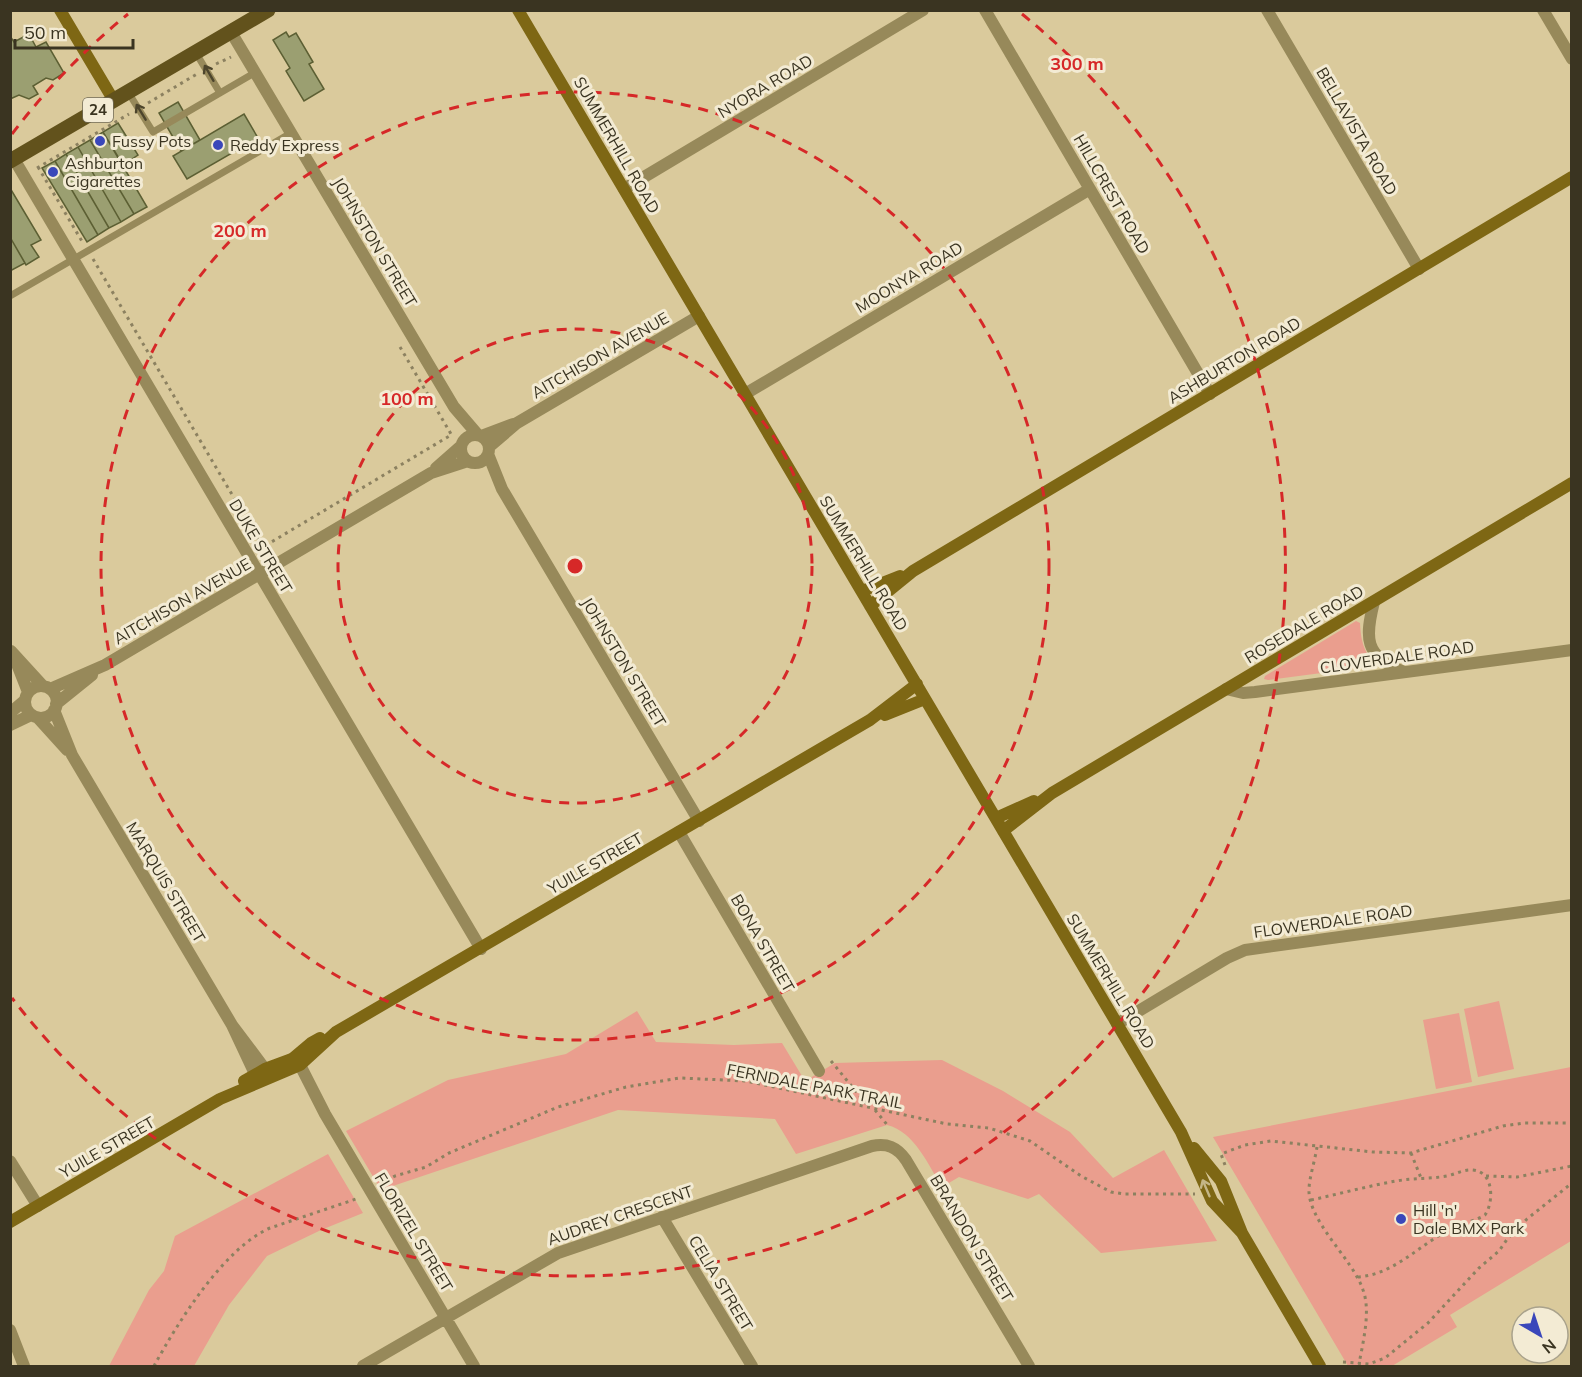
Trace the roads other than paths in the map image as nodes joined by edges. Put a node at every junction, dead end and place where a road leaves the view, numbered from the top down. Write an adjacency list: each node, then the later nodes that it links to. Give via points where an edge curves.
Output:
1 (60, 10): 14 (street)
2 (268, 10): 8 (main road, 24)
3 (518, 10): 18 (street, SUMMERHILL ROAD)
4 (923, 10): 18 (street, NYORA ROAD)
5 (985, 10): 19 (street, HILLCREST ROAD)
6 (1267, 10): 21 (street, BELLAVISTA ROAD)
7 (1543, 10): 10 (street)
8 (231, 32): 9 (main road, 24); 11 (street, JOHNSTON STREET)
9 (196, 53): 12 (main road, 24); 13 (lane, one-way to 9)
10 (1572, 59)
11 (256, 72): 13 (lane); 15 (street, JOHNSTON STREET)
12 (128, 92): 13 (lane, one-way to 12, via 153,132); 14 (main road, 24)
13 (220, 93)
14 (114, 101): 16 (main road, 24)
15 (291, 133): 20 (lane); 26 (street, JOHNSTON STREET)
16 (12, 160): 20 (street, DUKE STREET)
17 (1572, 177): 21 (street, ASHBURTON ROAD)
18 (624, 189): 23 (street, SUMMERHILL ROAD)
19 (1090, 189): 24 (street, MOONYA ROAD); 25 (street, HILLCREST ROAD)
20 (74, 259): 22 (lane); 32 (street, DUKE STREET)
21 (1419, 269): 25 (street, ASHBURTON ROAD)
22 (10, 296)
23 (699, 316): 24 (street, SUMMERHILL ROAD); 28 (street, AITCHISON AVENUE, via 517,423)
24 (745, 394): 33 (street, SUMMERHILL ROAD)
25 (1210, 394): 31 (street, ASHBURTON ROAD)
26 (454, 407): 27 (street, JOHNSTON STREET); 28 (street, JOHNSTON STREET)
27 (463, 443): 28 (street); 28 (street, JOHNSTON STREET, via 462,454); 29 (street, AITCHISON AVENUE)
28 (480, 449): 29 (street, AITCHISON AVENUE); 53 (street, JOHNSTON STREET)
29 (430, 473): 32 (street, AITCHISON AVENUE)
30 (1572, 483): 34 (street, ROSEDALE ROAD)
31 (913, 571): 33 (street, ASHBURTON ROAD); 35 (street, ASHBURTON ROAD)
32 (259, 574): 38 (street, AITCHISON AVENUE); 57 (street, DUKE STREET)
33 (862, 591): 35 (street, SUMMERHILL ROAD)
34 (1374, 602): 39 (street, via 1367,633 1369,643 1389,666); 42 (street, ROSEDALE ROAD)
35 (870, 606): 40 (street, SUMMERHILL ROAD)
36 (11, 650): 41 (street); 43 (street)
37 (1572, 650): 39 (street, CLOVERDALE ROAD)
38 (105, 665): 41 (street, AITCHISON AVENUE); 45 (street, AITCHISON AVENUE)
39 (1406, 672): 42 (street, CLOVERDALE ROAD, via 1255,692)
40 (917, 684): 44 (street, SUMMERHILL ROAD); 48 (street, YUILE STREET)
41 (46, 687): 43 (street, via 34,687); 45 (street, via 55,695)
42 (1227, 689): 51 (street, ROSEDALE ROAD)
43 (26, 697): 46 (street); 47 (street, via 28,711)
44 (925, 699): 48 (street, YUILE STREET); 52 (street, SUMMERHILL ROAD)
45 (55, 707): 47 (street, via 48,716); 50 (street, MARQUIS STREET)
46 (10, 713)
47 (35, 716): 49 (street); 50 (street, MARQUIS STREET)
48 (870, 720): 53 (street, YUILE STREET)
49 (10, 725)
50 (72, 755): 61 (street, MARQUIS STREET)
51 (1052, 793): 52 (street, ROSEDALE ROAD); 54 (street, ROSEDALE ROAD)
52 (996, 818): 54 (street, SUMMERHILL ROAD)
53 (699, 820): 55 (street, YUILE STREET)
54 (1004, 831): 58 (street, SUMMERHILL ROAD)
55 (679, 832): 57 (street, YUILE STREET); 60 (street, BONA STREET)
56 (1572, 905): 58 (street, FLOWERDALE ROAD, via 1245,950)
57 (481, 949): 59 (street, YUILE STREET, via 336,1032 311,1042)
58 (1117, 1023): 62 (street, SUMMERHILL ROAD)
59 (295, 1065): 61 (street, YUILE STREET); 69 (street, FLORIZEL STREET)
60 (819, 1071)
61 (262, 1074): 65 (street, YUILE STREET, via 238,1084 220,1099)
62 (1181, 1132): 68 (street, SUMMERHILL ROAD, via 1221,1180); 68 (street, SUMMERHILL ROAD, one-way to 62, via 1212,1201)
63 (872, 1146): 66 (street, AUDREY CRESCENT); 75 (street, BRANDON STREET, via 884,1144 902,1154)
64 (10, 1161): 65 (street)
65 (38, 1206): 67 (street, YUILE STREET)
66 (662, 1216): 69 (street, AUDREY CRESCENT, via 548,1257); 74 (street, CELIA STREET)
67 (10, 1222)
68 (1242, 1233): 76 (street, SUMMERHILL ROAD)
69 (446, 1318): 72 (street, AUDREY CRESCENT); 73 (street, FLORIZEL STREET)
70 (10, 1330): 71 (street)
71 (24, 1366)
72 (363, 1366)
73 (474, 1366)
74 (752, 1366)
75 (1029, 1366)
76 (1320, 1366)

